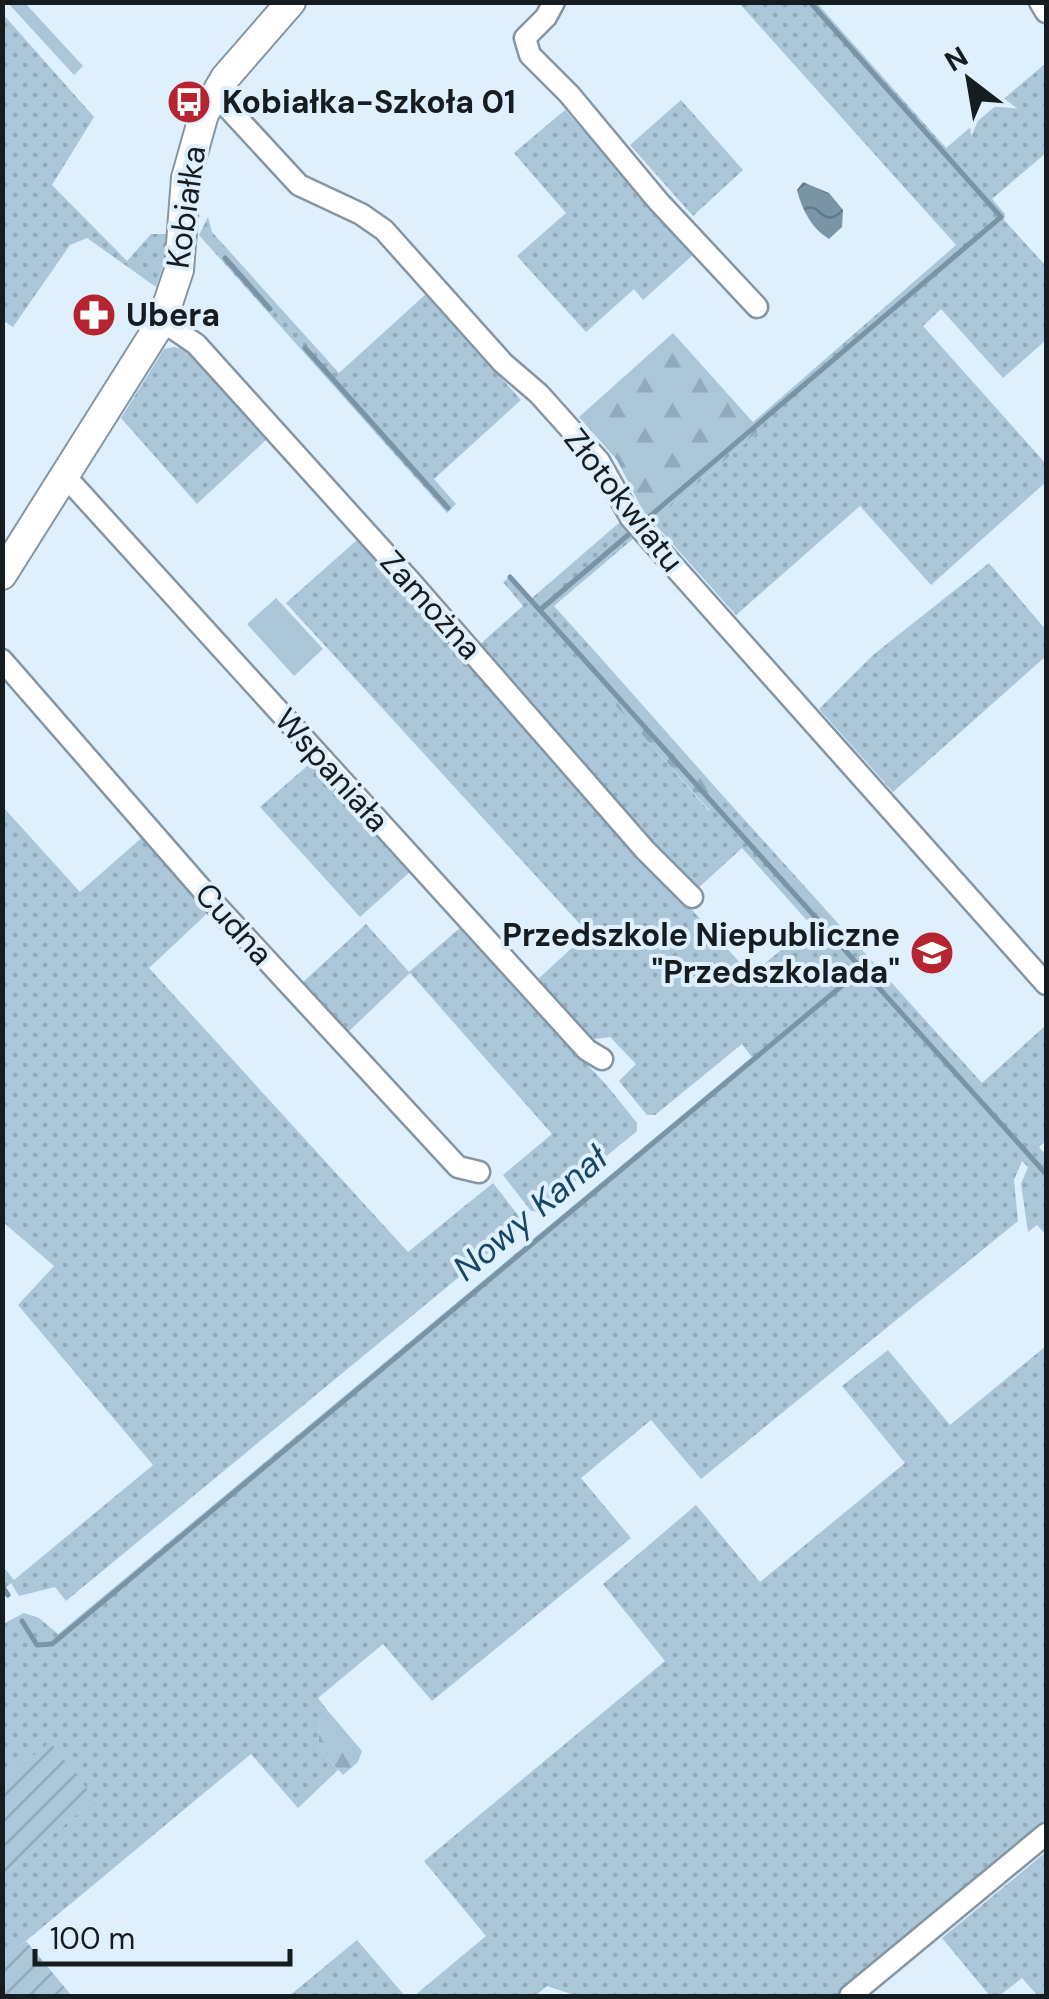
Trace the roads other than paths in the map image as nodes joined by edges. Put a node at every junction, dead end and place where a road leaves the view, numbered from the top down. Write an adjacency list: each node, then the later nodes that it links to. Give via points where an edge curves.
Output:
1 (291, 2): 5 (street, Kobiałka)
2 (554, 2): 6 (street, via 525,38 530,55)
3 (1040, 2): 4 (street)
4 (1046, 12)
5 (214, 94): 7 (street, Kobiałka, via 190,155 178,270); 12 (street, Złotokwiatu, via 299,185 361,214 393,239 503,364 552,408 599,461 638,525)
6 (757, 307)
7 (162, 321): 8 (street, Kobiałka); 11 (street, Zamożna, via 196,344)
8 (65, 476): 9 (street, Kobiałka); 13 (street, Wspaniała)
9 (2, 575)
10 (2, 660): 14 (street, Cudna, via 458,1167)
11 (692, 897)
12 (1046, 984)
13 (602, 1059)
14 (479, 1172)
15 (1046, 1834): 16 (street)
16 (850, 1996)

